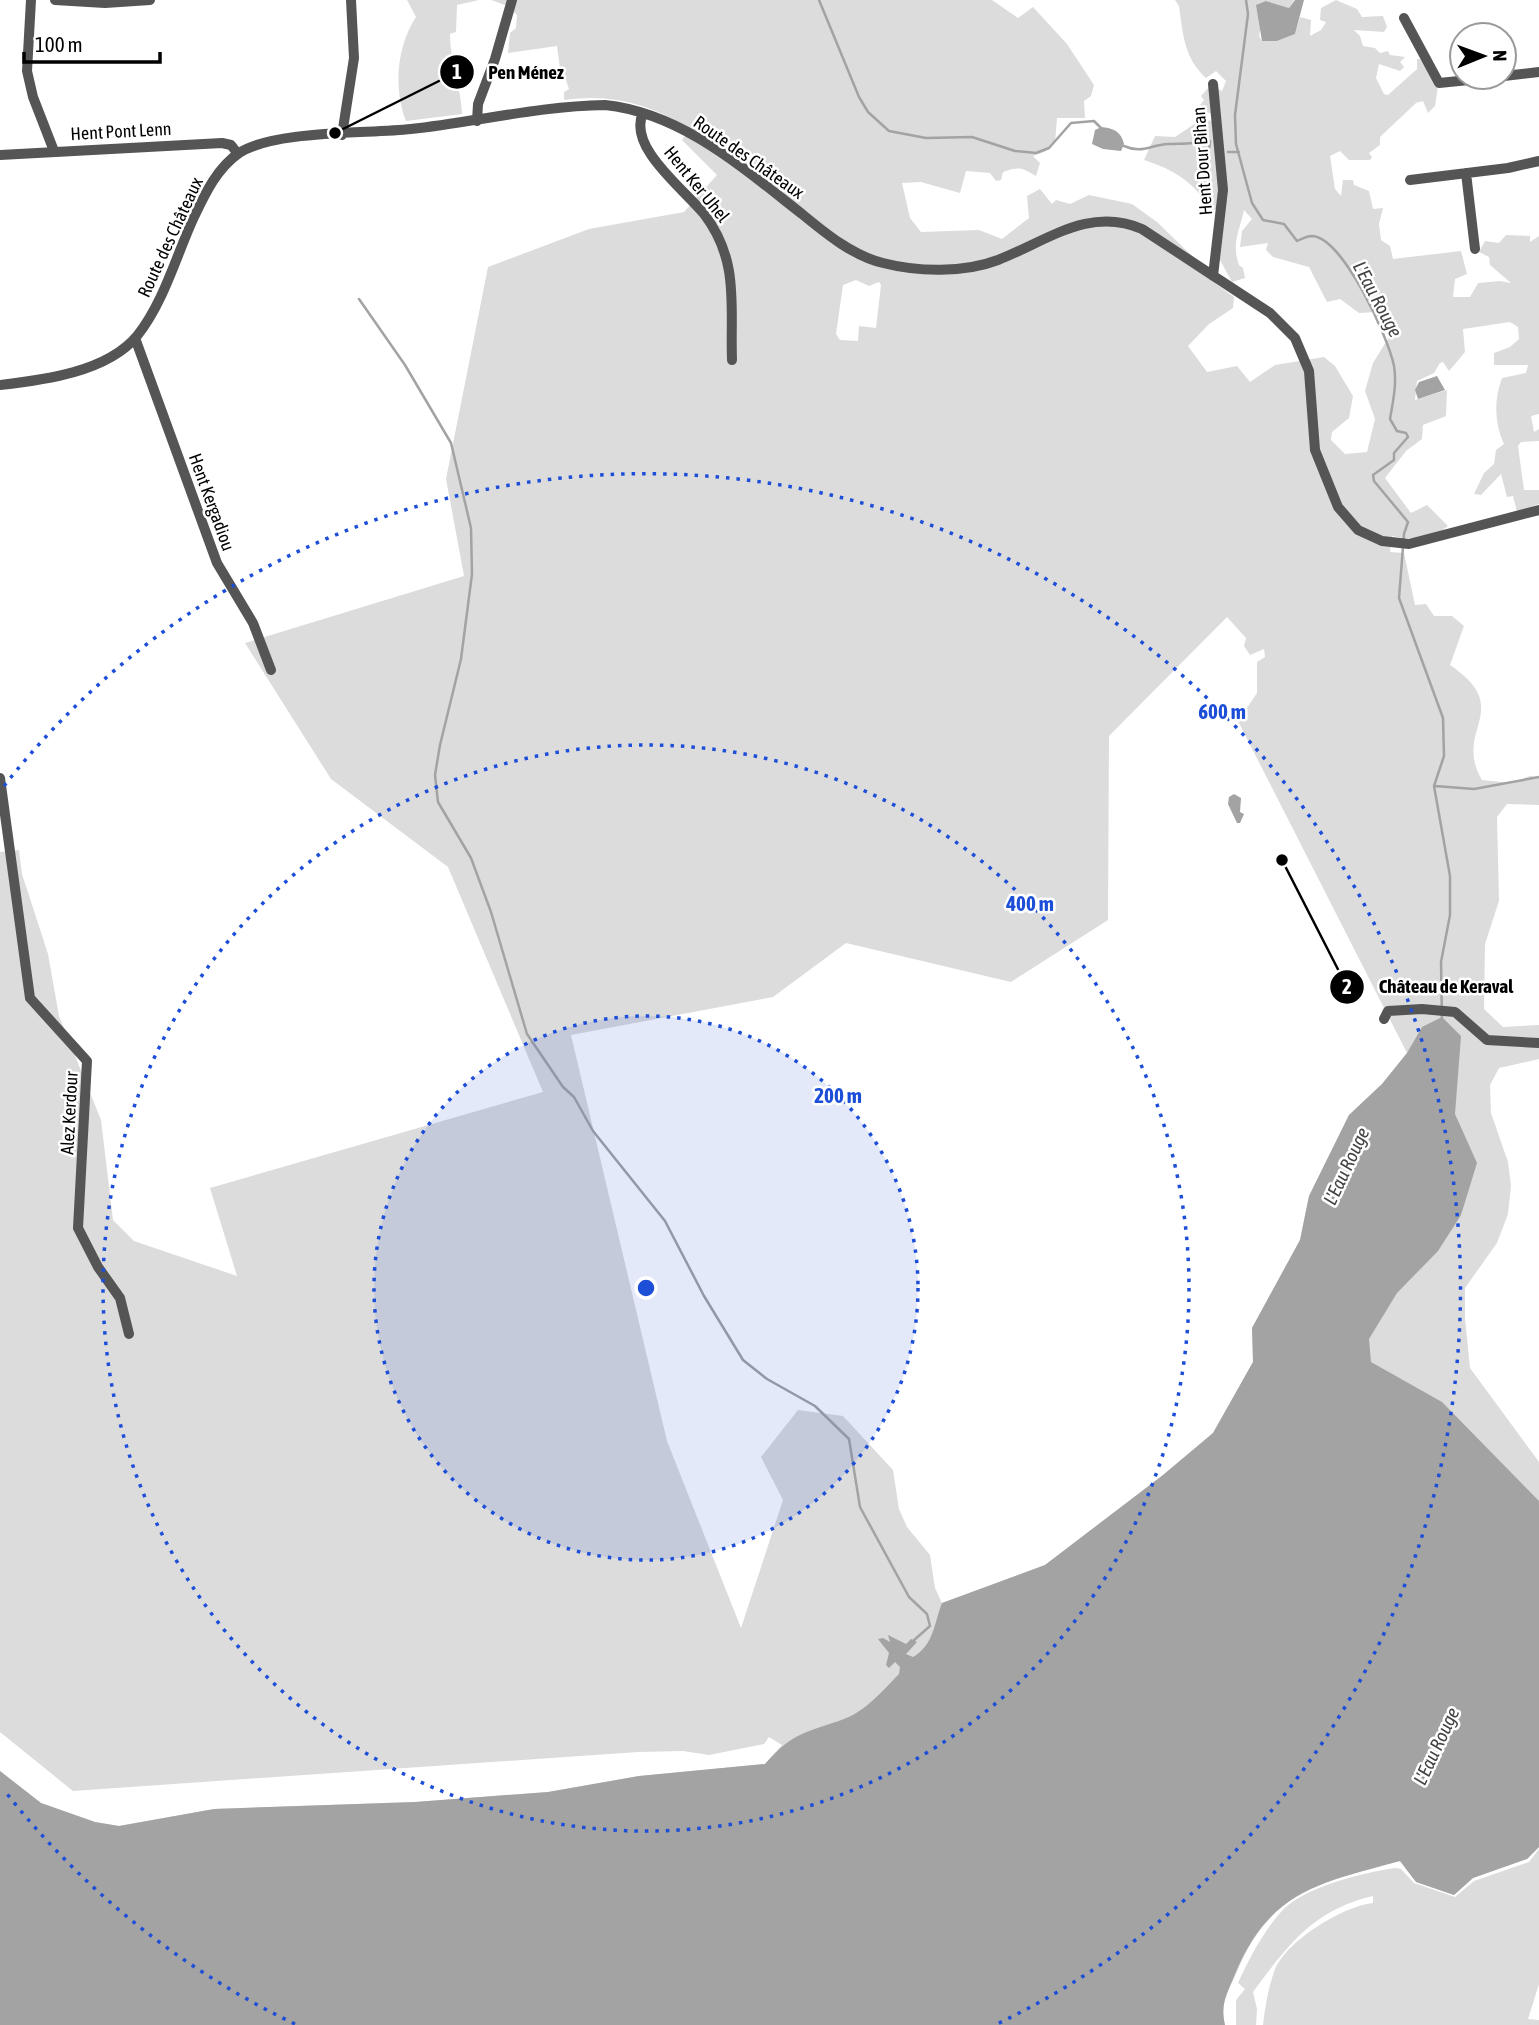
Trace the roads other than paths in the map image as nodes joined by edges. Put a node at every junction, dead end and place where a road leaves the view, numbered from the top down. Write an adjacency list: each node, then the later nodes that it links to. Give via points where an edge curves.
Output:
1 (31, 0): 14 (street, via 27,71)
2 (55, 0): 3 (street)
3 (150, 0)
4 (351, 0): 13 (street, via 354,58)
5 (512, 0): 12 (street, via 478,104)
6 (1404, 18): 9 (street, via 1439,83)
7 (1539, 72): 8 (street)
8 (1518, 75)
9 (1448, 82)
10 (1213, 84): 21 (street, Hent Dour Bihan, via 1223,190)
11 (643, 113): 12 (street, Route des Châteaux, via 590,105); 21 (street, Route des Châteaux, via 698,138 836,240 876,261 923,269 980,265 1081,224 1110,220 1142,229); 23 (street, Hent Ker Uhel, via 639,131 645,145 704,214 724,245 732,277)
12 (477, 121): 13 (street, Route des Châteaux)
13 (342, 135): 15 (street, Route des Châteaux, via 274,141)
14 (54, 150): 15 (street, Hent Pont Lenn, via 227,143); 16 (street, Hent Pont Lenn)
15 (238, 154): 22 (street, Route des Châteaux, via 209,187 162,293)
16 (0, 155)
17 (1539, 161): 18 (street)
18 (1466, 173): 19 (street); 20 (street)
19 (1410, 180)
20 (1475, 249)
21 (1213, 276): 25 (street, Route des Châteaux, via 1270,313 1298,343 1310,378 1314,444 1338,507 1358,530 1401,544)
22 (135, 338): 24 (street, Route des Châteaux, via 95,364); 26 (street, Hent Kergadiou, via 217,563 253,623)
23 (732, 360)
24 (0, 385)
25 (1539, 510)
26 (271, 670)
27 (0, 778): 30 (street, Alez Kerdour, via 30,998 87,1060 78,1228 120,1298)
28 (1384, 1019): 29 (street, via 1388,1011 1447,1010 1462,1016 1487,1041)
29 (1539, 1042)
30 (129, 1334)

